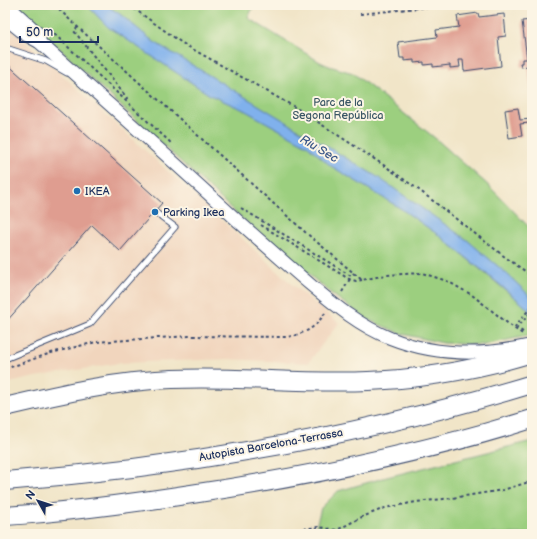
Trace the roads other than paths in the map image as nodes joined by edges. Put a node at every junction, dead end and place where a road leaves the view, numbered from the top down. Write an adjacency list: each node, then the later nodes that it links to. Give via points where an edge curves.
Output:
1 (11, 5): 3 (street, via 15,12 40,34)
2 (5, 18): 3 (street)
3 (39, 42): 5 (street)
4 (5, 49): 5 (lane, via 46,61)
5 (89, 86): 7 (street, via 291,269 353,319 390,338 454,353 492,352)
6 (155, 212): 8 (lane, via 175,227 90,324)
7 (529, 345): 10 (highway, via 480,367 445,374 360,381 212,378 154,380 115,384)
8 (5, 359)
9 (532, 384): 12 (highway, Autopista Barcelona-Terrassa, via 411,417 255,450 125,469)
10 (5, 407)
11 (532, 419): 13 (highway, via 420,450 267,482 134,503)
12 (5, 481)
13 (5, 516)

